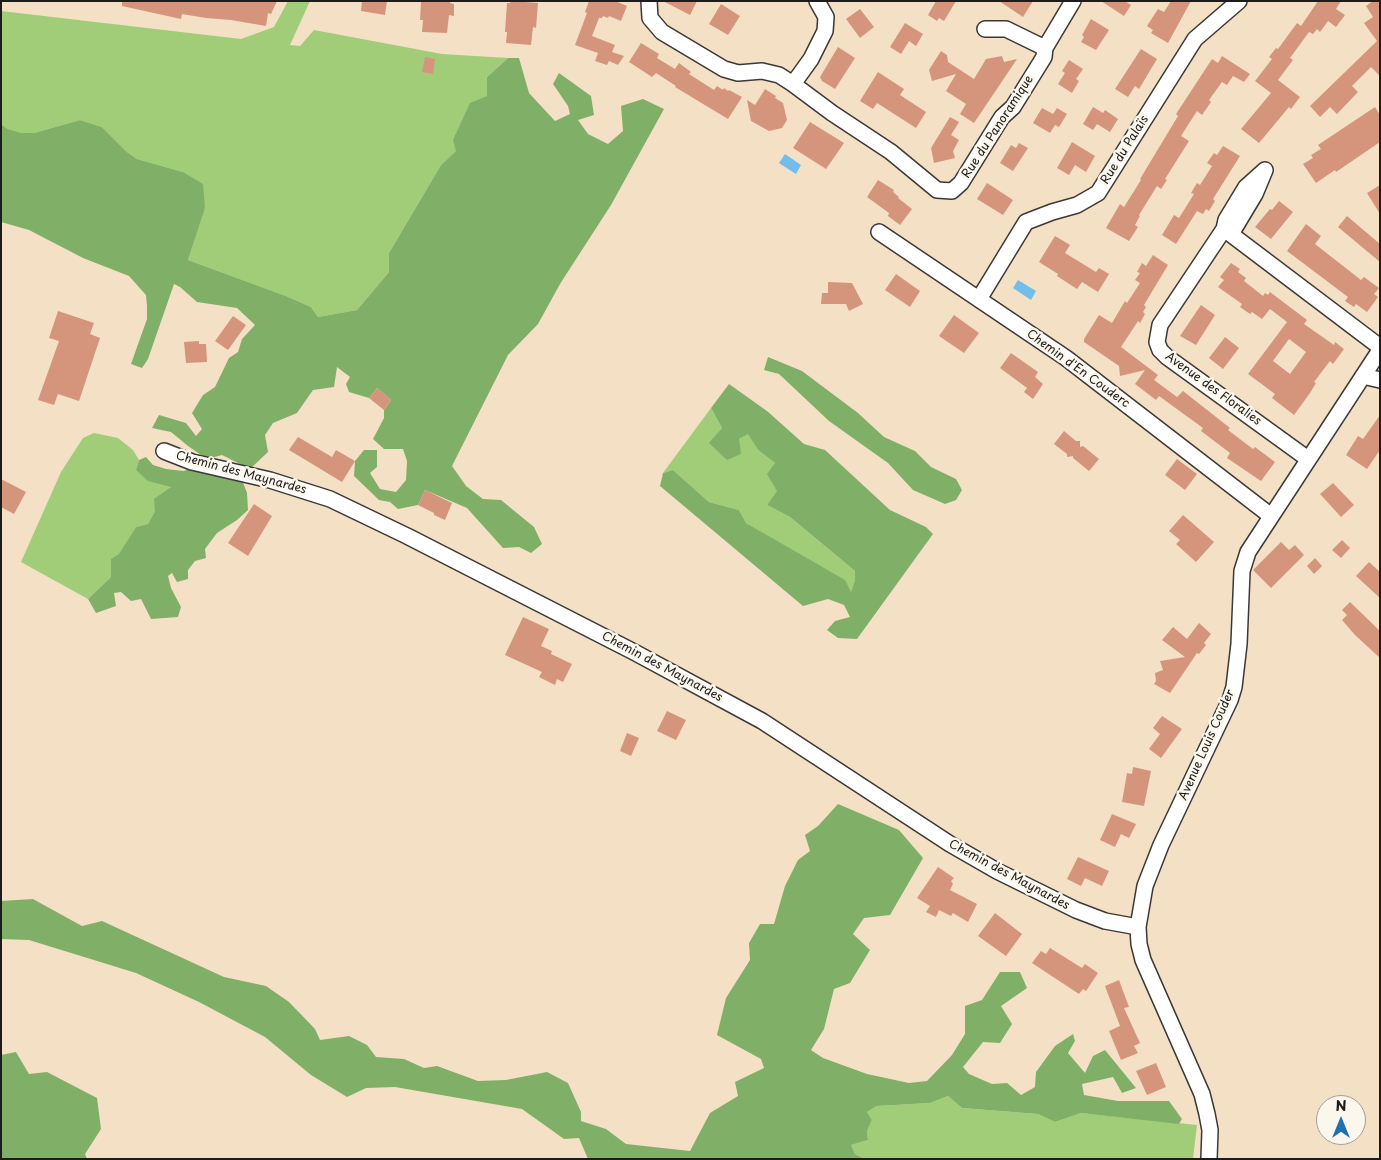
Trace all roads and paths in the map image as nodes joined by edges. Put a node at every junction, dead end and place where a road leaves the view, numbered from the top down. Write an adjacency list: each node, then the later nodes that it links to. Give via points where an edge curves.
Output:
1 (649, 1): 7 (street, Rue du Panoramique, via 650,18 662,32 724,69 738,73 762,71 779,75)
2 (817, 1): 7 (street, via 826,17 825,31)
3 (1074, 1): 6 (street, Rue du Panoramique)
4 (1239, 1): 9 (street, Rue du Palaïs, via 1195,39 1098,194 1077,205 1026,222)
5 (985, 29): 6 (street, via 1006,29)
6 (1045, 48): 7 (street, Rue du Panoramique, via 1044,57 1013,107 1002,117 961,183 952,191 938,190 891,152)
7 (793, 84)
8 (878, 232): 9 (street, Chemin d'En Couderc)
9 (979, 299): 15 (street, Chemin d'En Couderc, via 1066,358)
10 (1380, 348): 11 (street, Avenue Louis Couder); 14 (street, Avenue des Floralies, via 1227,231 1160,325 1160,350)
11 (1362, 376): 12 (street); 14 (street, Avenue Louis Couder)
12 (1380, 380)
13 (164, 451): 16 (street, Chemin des Maynardes, via 192,462 270,480 330,499 392,528 762,720 950,844 997,871 1076,910 1105,921)
14 (1308, 458): 15 (street, Avenue Louis Couder)
15 (1271, 516): 16 (street, Avenue Louis Couder, via 1248,552 1242,571 1239,644 1230,700 1150,870)
16 (1138, 927): 17 (street, Avenue Louis Couder, via 1139,944 1150,980 1202,1094 1210,1130)
17 (1209, 1159)

